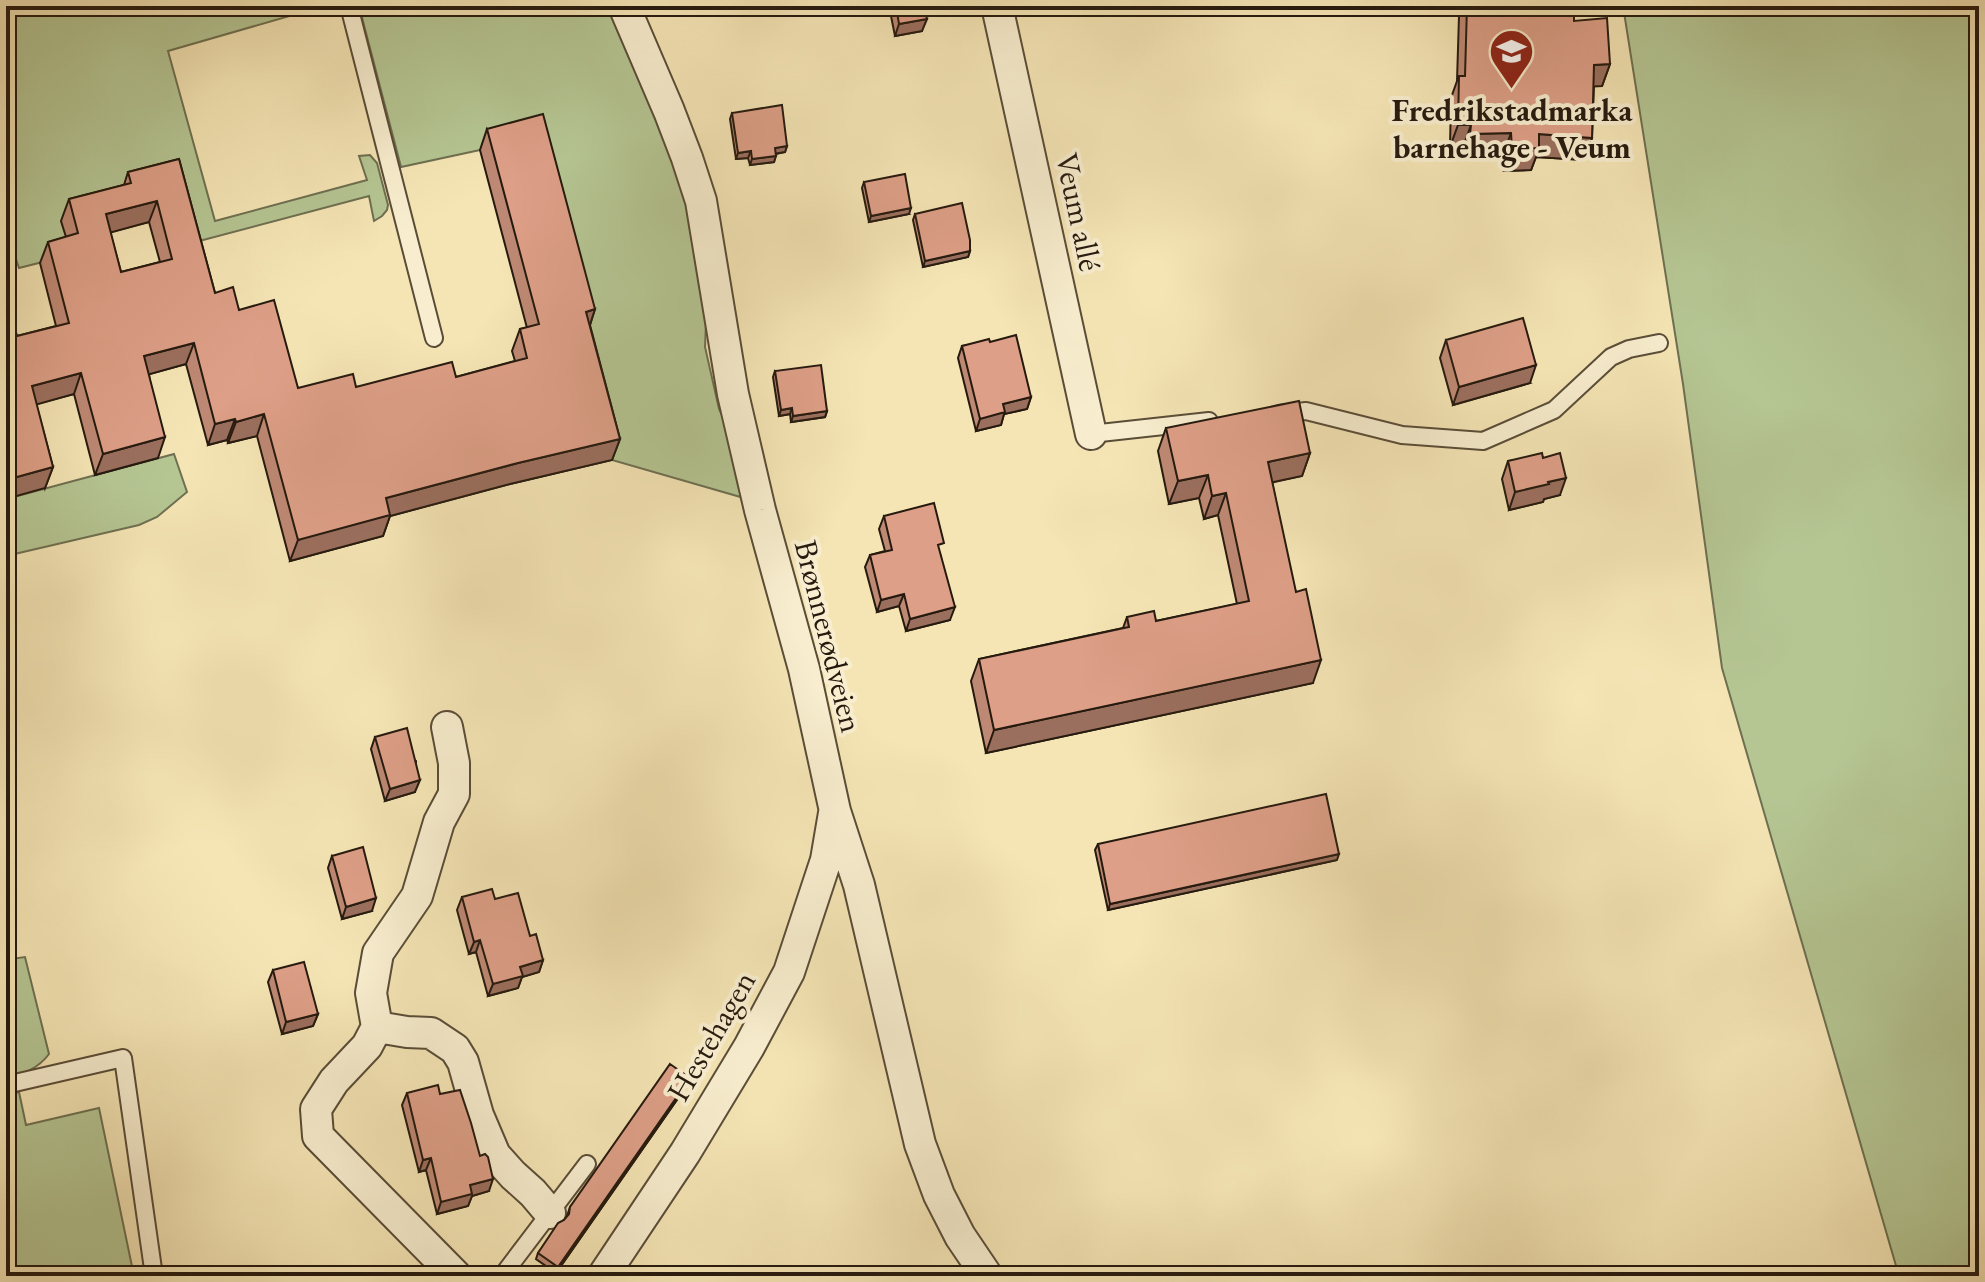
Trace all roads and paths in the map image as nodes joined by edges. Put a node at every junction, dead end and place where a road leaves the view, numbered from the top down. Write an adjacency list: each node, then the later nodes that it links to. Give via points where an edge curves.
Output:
1 (349, 6): 4 (lane)
2 (624, 6): 10 (street, Brønnerødveien, via 701,201 733,394)
3 (997, 6): 8 (street, Veum allé)
4 (434, 338)
5 (1659, 343): 6 (lane, via 1611,357 1554,410 1483,441 1402,435 1306,411)
6 (1260, 416)
7 (1229, 419): 8 (lane)
8 (1091, 434)
9 (447, 727): 11 (street, via 454,794 439,822 417,896 378,953 371,993)
10 (835, 811): 18 (street, Hestehagen, via 826,860 789,972 685,1153); 19 (street, Brønnerødveien, via 859,885 920,1144 939,1195)
11 (377, 1027): 14 (street, via 431,1033 455,1049 495,1155); 16 (street, via 316,1109 318,1136)
12 (6, 1085): 15 (lane, via 123,1058)
13 (587, 1164): 14 (lane)
14 (550, 1213): 17 (lane)
15 (154, 1276)
16 (456, 1276)
17 (502, 1276)
18 (603, 1276)
19 (987, 1276)

